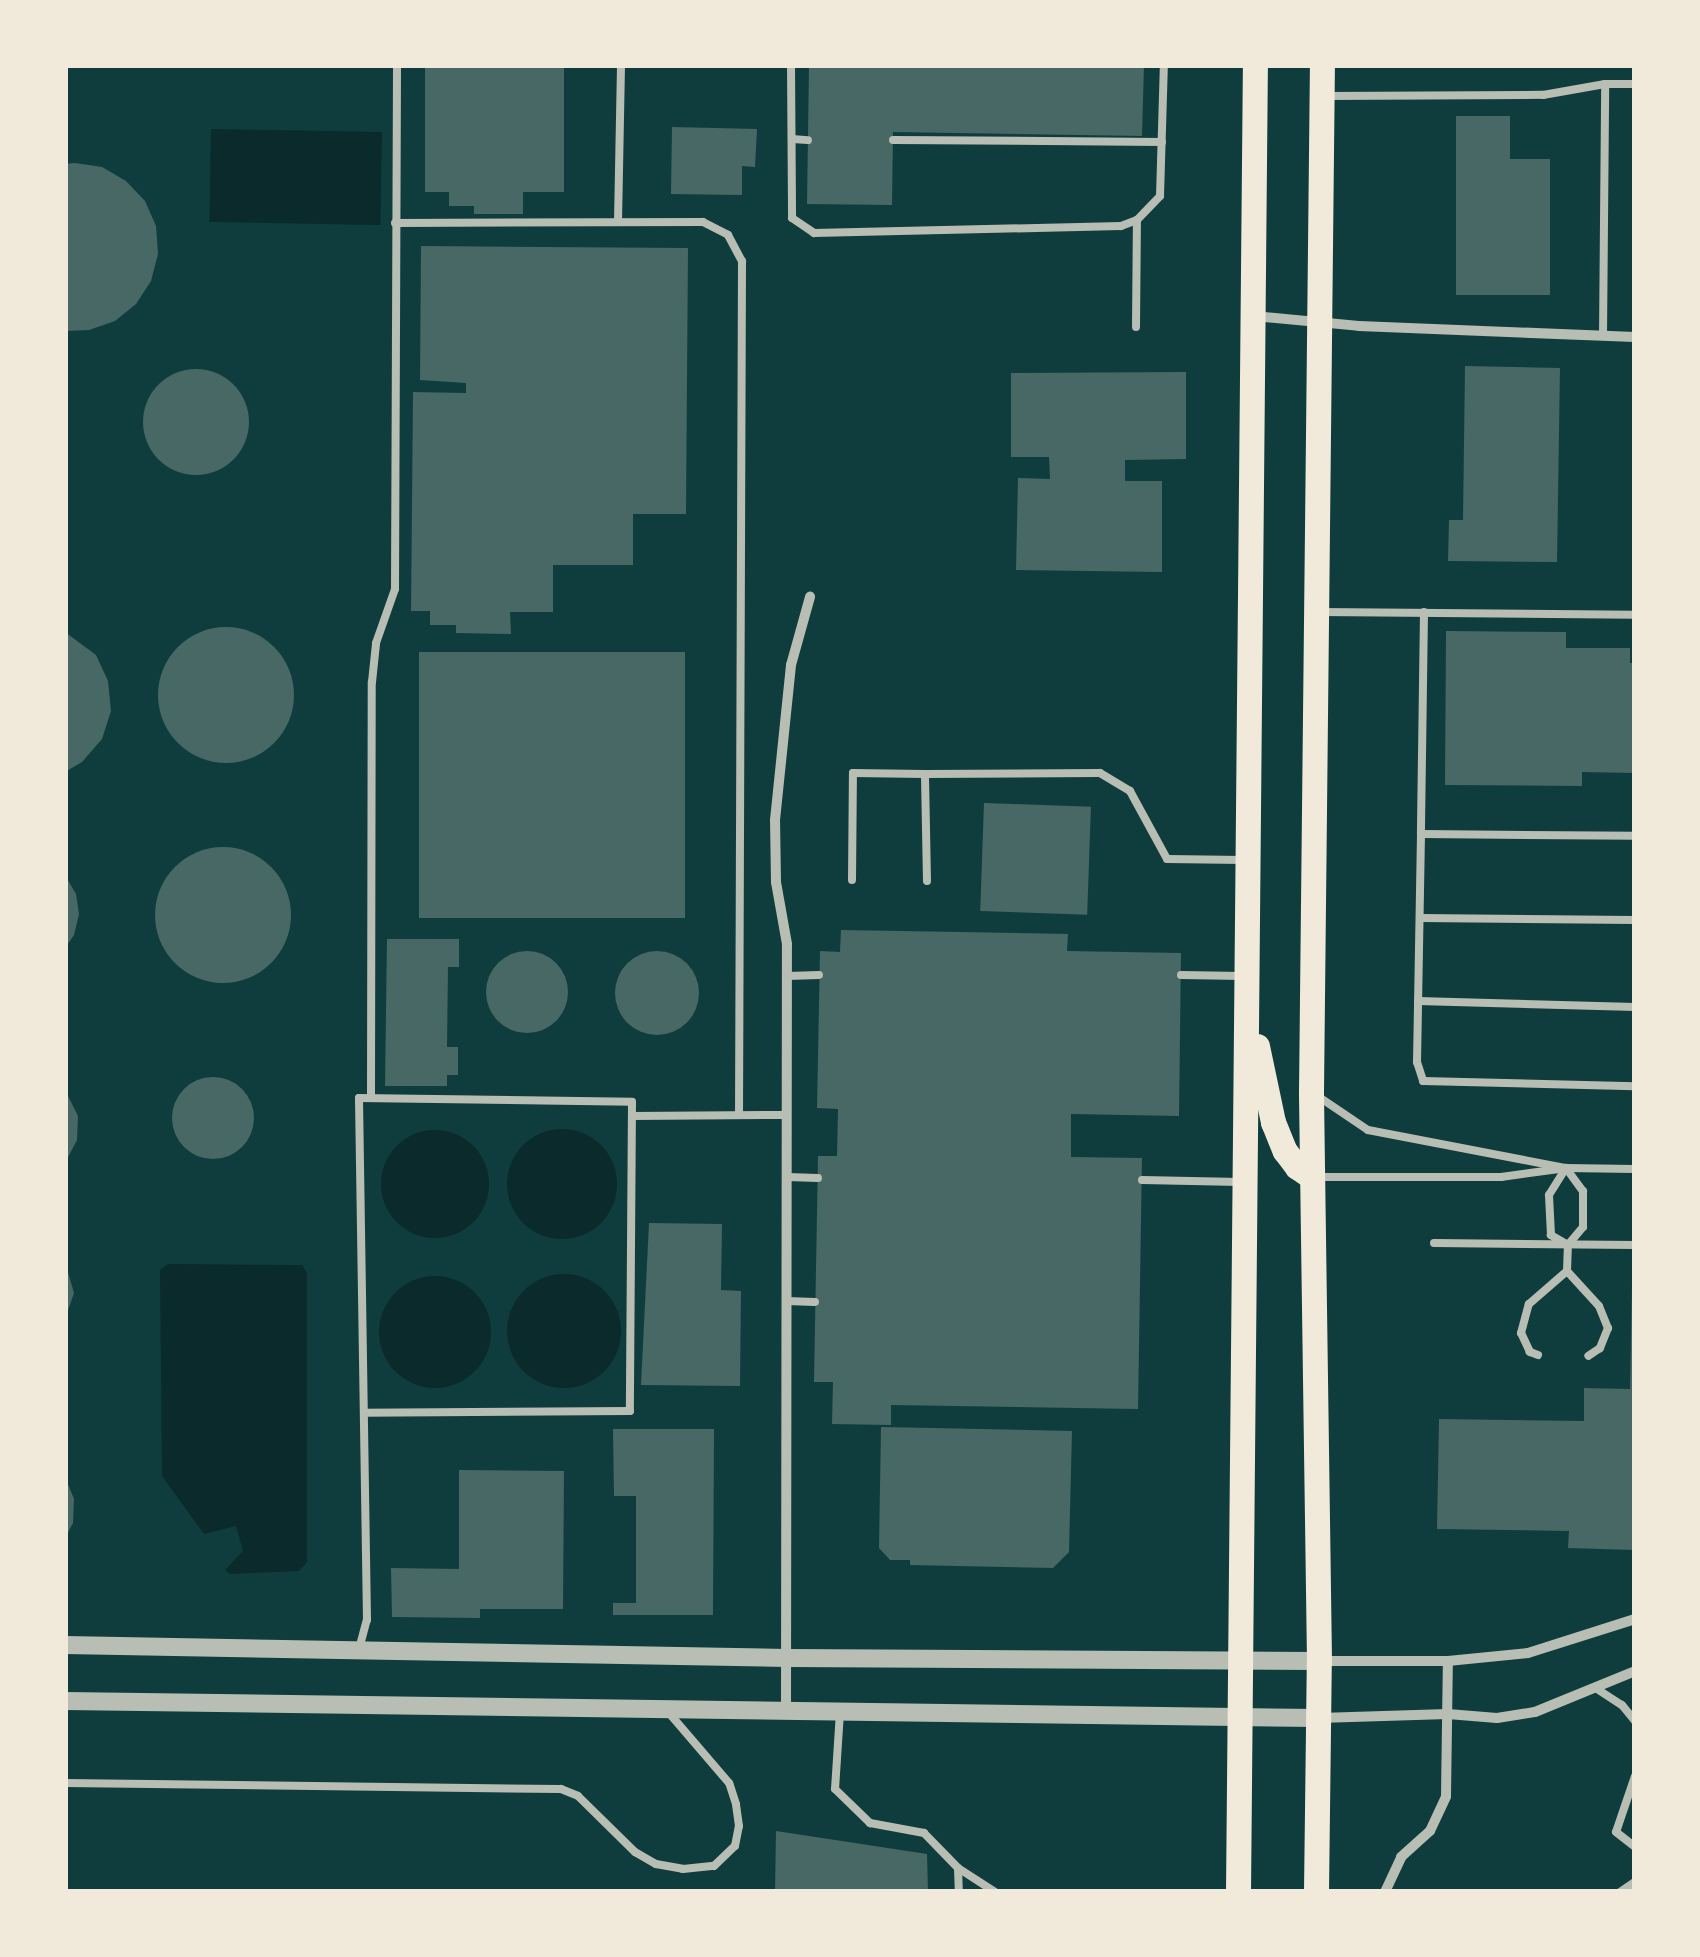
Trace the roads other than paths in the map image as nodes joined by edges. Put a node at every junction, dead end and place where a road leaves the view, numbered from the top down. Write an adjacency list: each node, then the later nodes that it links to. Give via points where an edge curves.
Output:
1 (397, 65): 16 (lane)
2 (621, 65): 15 (lane)
3 (791, 65): 10 (lane)
4 (1164, 65): 13 (lane)
5 (1255, 65): 17 (main road)
6 (1322, 65): 9 (main road)
7 (1605, 84): 8 (lane); 9 (lane, via 1543,95); 20 (lane)
8 (1635, 84)
9 (1322, 96): 18 (main road)
10 (792, 139): 11 (lane); 14 (lane, via 792,218 814,233 1121,226)
11 (808, 140)
12 (892, 140): 13 (lane)
13 (1162, 142): 14 (lane, via 1160,196)
14 (1137, 220): 19 (lane)
15 (618, 222): 16 (lane); 43 (lane, via 703,222 728,234 742,261)
16 (395, 223): 42 (lane, via 395,589 376,643 372,682)
17 (1254, 316): 18 (street); 29 (main road)
18 (1321, 322): 20 (street); 23 (main road)
19 (1136, 327)
20 (1602, 336): 21 (street)
21 (1635, 337)
22 (810, 597): 36 (street, via 791,665 775,820)
23 (1320, 612): 24 (lane); 41 (main road)
24 (1424, 612): 25 (lane); 27 (lane)
25 (1635, 615)
26 (925, 774): 29 (lane, via 1100,773 1130,791 1167,859); 30 (lane, via 853,774); 31 (lane)
27 (1421, 834): 28 (lane); 32 (lane)
28 (1635, 836)
29 (1248, 860): 37 (main road)
30 (852, 880)
31 (927, 881)
32 (1420, 918): 33 (lane); 38 (lane)
33 (1635, 920)
34 (819, 975): 36 (lane)
35 (1180, 975): 37 (lane)
36 (787, 976): 44 (street)
37 (1247, 986): 49 (main road, via 1273,1122 1285,1151); 52 (main road)
38 (1418, 1002): 39 (lane); 40 (lane, via 1417,1062 1424,1081)
39 (1635, 1007)
40 (1635, 1086)
41 (1311, 1092): 46 (lane, via 1368,1130); 49 (main road)
42 (371, 1098): 45 (lane, via 632,1102); 61 (lane, via 359,1098)
43 (739, 1115): 44 (lane); 45 (lane)
44 (788, 1115): 48 (street)
45 (632, 1116): 61 (lane, via 630,1411)
46 (1566, 1168): 47 (lane); 49 (lane, via 1501,1177); 54 (lane, via 1583,1191 1583,1227); 54 (lane, via 1549,1194 1551,1236)
47 (1635, 1170)
48 (787, 1177): 50 (lane); 57 (street)
49 (1312, 1177): 67 (main road)
50 (818, 1178)
51 (1142, 1180): 52 (lane)
52 (1244, 1182): 68 (main road)
53 (1434, 1243): 54 (lane)
54 (1568, 1245): 55 (lane); 56 (lane)
55 (1635, 1245)
56 (1567, 1271): 59 (lane, via 1528,1304 1521,1333); 60 (lane, via 1599,1306 1608,1328 1600,1348)
57 (787, 1301): 58 (lane); 65 (street)
58 (815, 1302)
59 (1538, 1355)
60 (1588, 1356)
61 (364, 1412): 64 (lane, via 367,1620)
62 (1635, 1620): 66 (street, via 1528,1654)
63 (65, 1645): 64 (street)
64 (359, 1651): 65 (street)
65 (786, 1658): 68 (street); 73 (street)
66 (1448, 1660): 67 (street); 75 (street)
67 (1319, 1661): 68 (street); 76 (main road)
68 (1239, 1662): 77 (main road)
69 (1635, 1672): 70 (street)
70 (1596, 1690): 75 (street, via 1535,1712 1497,1718); 78 (lane)
71 (65, 1701): 72 (street)
72 (666, 1710): 73 (street); 80 (lane, via 729,1782 736,1804 734,1846 714,1866 656,1864 578,1796 560,1789)
73 (786, 1712): 74 (street)
74 (840, 1712): 77 (street); 82 (lane, via 834,1790 870,1822 924,1832)
75 (1448, 1714): 76 (street); 88 (street, via 1446,1796 1430,1831 1401,1857)
76 (1318, 1718): 77 (street); 87 (main road)
77 (1238, 1719): 86 (main road)
78 (1635, 1721)
79 (1635, 1776): 81 (lane, via 1616,1832)
80 (65, 1784)
81 (1635, 1847)
82 (958, 1868): 84 (lane); 85 (lane)
83 (1635, 1882): 89 (lane)
84 (959, 1892)
85 (995, 1892)
86 (1238, 1892)
87 (1316, 1892)
88 (1386, 1892)
89 (1620, 1892)

